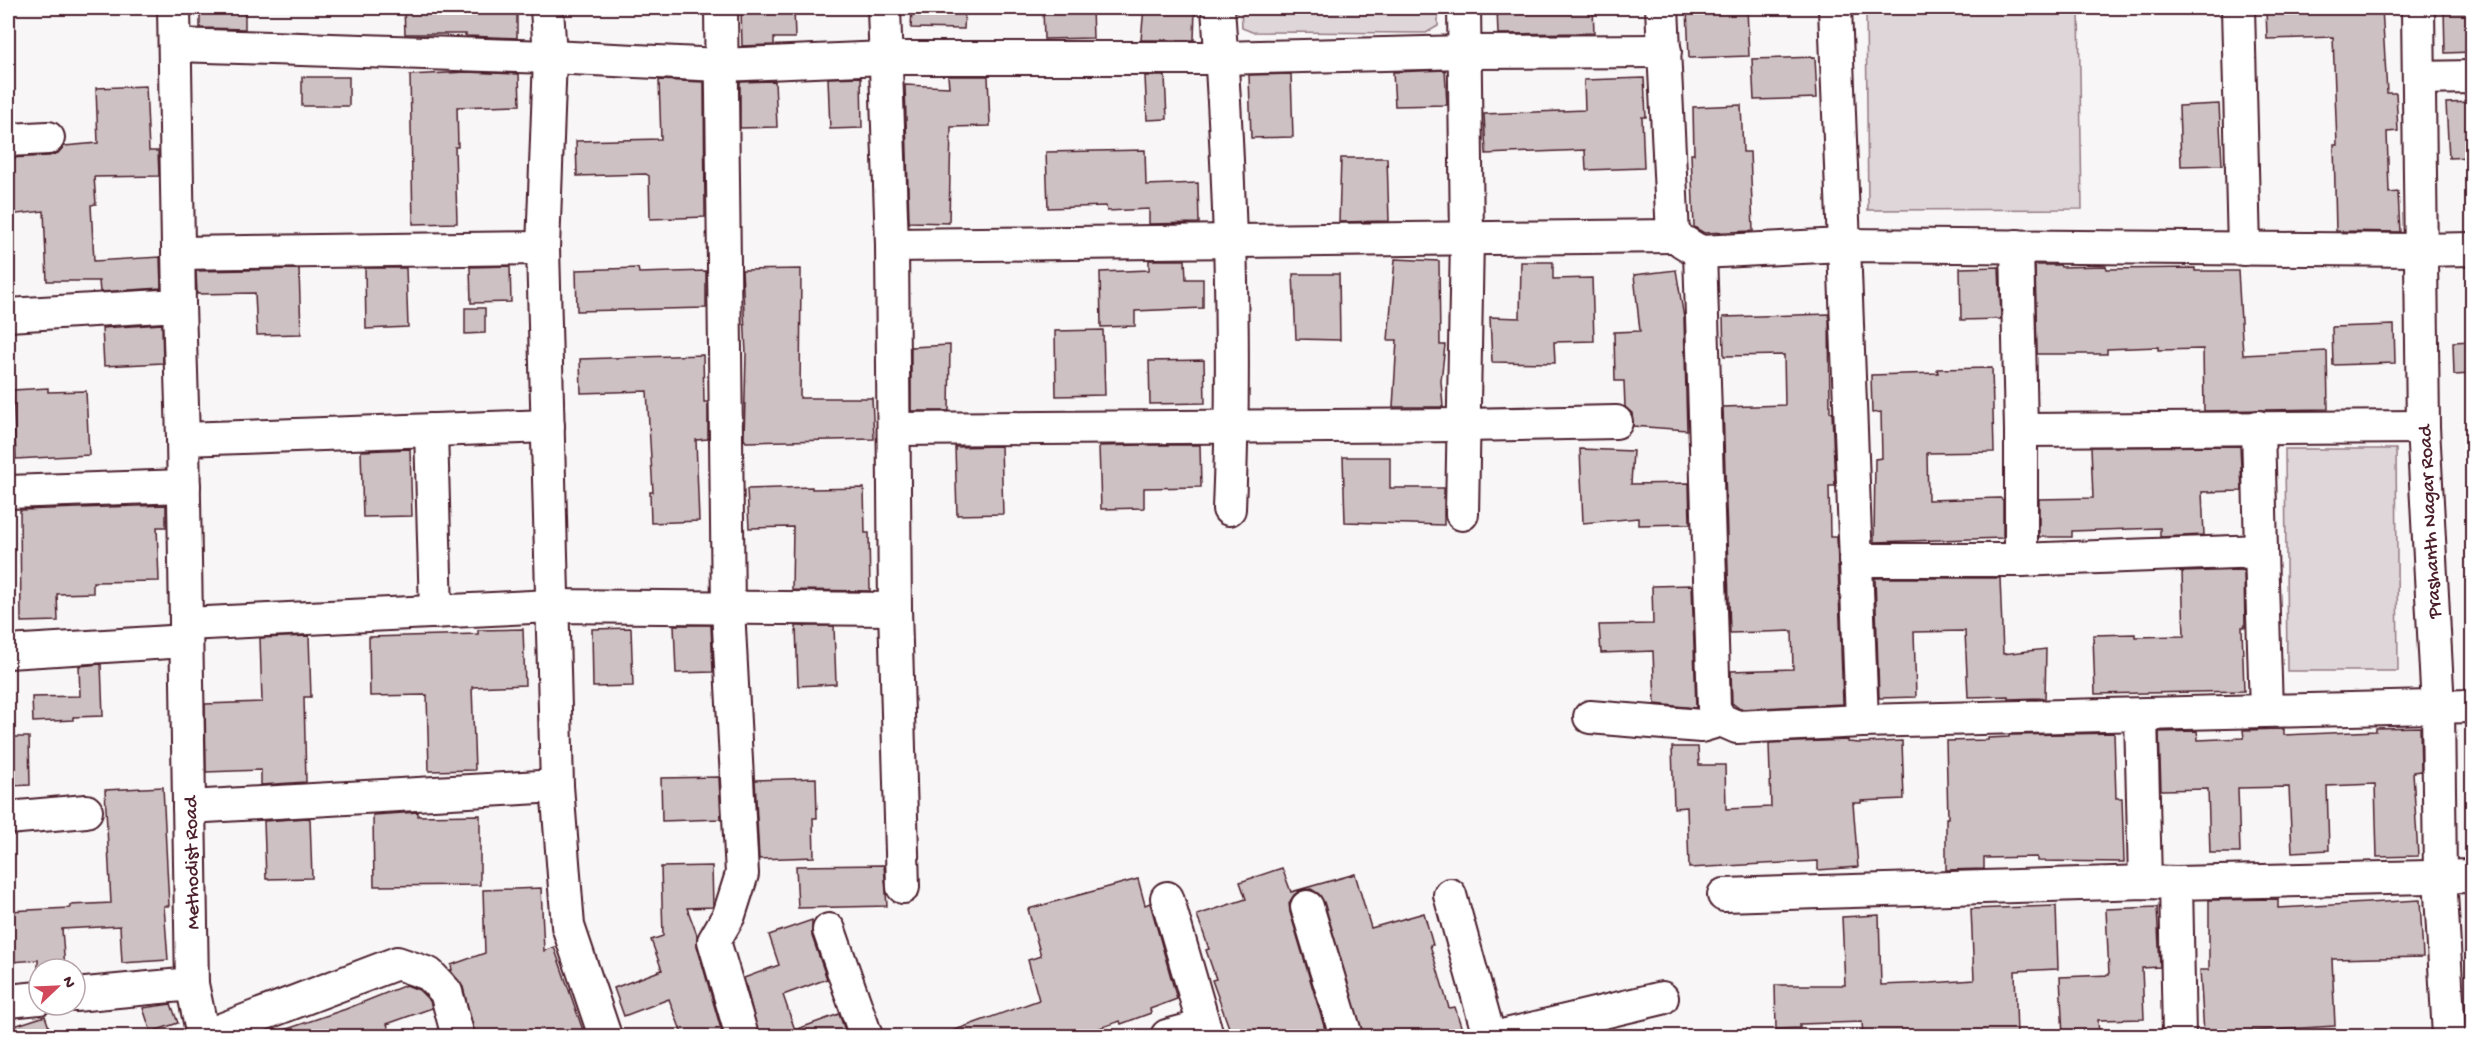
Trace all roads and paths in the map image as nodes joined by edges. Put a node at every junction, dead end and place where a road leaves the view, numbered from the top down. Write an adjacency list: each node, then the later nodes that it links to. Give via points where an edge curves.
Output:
1 (174, 8): 11 (street, Methodist Road)
2 (547, 8): 14 (street)
3 (721, 8): 17 (street)
4 (884, 8): 15 (street)
5 (1218, 8): 16 (street)
6 (1464, 8): 13 (street)
7 (1662, 8): 12 (street)
8 (1835, 8): 26 (street)
9 (2238, 8): 29 (street)
10 (2418, 8): 18 (street, Prashanth Nagar Road)
11 (175, 45): 14 (street); 33 (street, Methodist Road)
12 (1665, 51): 13 (street); 22 (street)
13 (1465, 52): 16 (street); 23 (street)
14 (550, 57): 17 (street); 28 (street)
15 (885, 58): 16 (street); 17 (street); 25 (street)
16 (1221, 58): 24 (street)
17 (721, 65): 54 (street)
18 (2419, 78): 19 (street); 31 (street, Prashanth Nagar Road)
19 (2472, 78)
20 (48, 138): 21 (street)
21 (8, 140)
22 (1673, 236): 23 (street); 32 (street)
23 (1467, 237): 24 (street); 37 (street)
24 (1231, 242): 25 (street); 39 (street)
25 (892, 245): 42 (street)
26 (1844, 245): 27 (street); 32 (street); 51 (street)
27 (2017, 246): 29 (street); 44 (street)
28 (543, 248): 33 (street); 38 (street)
29 (2244, 249): 31 (street)
30 (2472, 249): 31 (street)
31 (2419, 250): 41 (street, Prashanth Nagar Road)
32 (1700, 252): 64 (street, via 1714,708)
33 (178, 253): 34 (street, Methodist Road)
34 (179, 305): 35 (street); 45 (street, Methodist Road)
35 (8, 315)
36 (1617, 422): 37 (street)
37 (1463, 425): 39 (street); 49 (street)
38 (548, 426): 43 (street); 53 (street)
39 (1232, 427): 42 (street); 48 (street)
40 (2258, 427): 41 (street); 44 (street); 50 (street)
41 (2423, 427): 60 (street, Prashanth Nagar Road)
42 (894, 429): 55 (street)
43 (431, 430): 45 (street); 56 (street)
44 (2021, 430): 52 (street)
45 (183, 439): 46 (street, Methodist Road)
46 (184, 486): 47 (street); 57 (street, Methodist Road)
47 (8, 492)
48 (1229, 509)
49 (1462, 514)
50 (2261, 551): 52 (street); 61 (street)
51 (1855, 560): 52 (street); 65 (street)
52 (2021, 560)
53 (551, 606): 54 (street); 56 (street); 66 (street)
54 (728, 609): 55 (street); 89 (street, via 742,874 729,915 714,941)
55 (895, 609): 74 (street)
56 (436, 612): 57 (street)
57 (186, 633): 58 (street); 67 (street, Methodist Road)
58 (8, 652)
59 (2472, 706): 60 (street)
60 (2438, 707): 61 (street); 70 (street, Prashanth Nagar Road)
61 (2266, 710): 62 (street)
62 (2141, 715): 65 (street); 72 (street)
63 (1590, 717): 64 (street, via 1701,726)
64 (1721, 720): 65 (street, via 1737,727)
65 (1862, 721)
66 (557, 786): 67 (street); 88 (street, via 568,926)
67 (189, 807): 80 (street, Methodist Road)
68 (86, 811): 69 (street)
69 (8, 818)
70 (2440, 876): 71 (street); 73 (street); 96 (street, Prashanth Nagar Road)
71 (2472, 876)
72 (2145, 882): 73 (street); 76 (street)
73 (2176, 883): 95 (street)
74 (903, 886)
75 (1450, 895): 93 (street)
76 (1724, 895)
77 (1167, 898): 85 (street)
78 (1307, 907): 92 (street)
79 (829, 930): 90 (street)
80 (192, 984): 81 (street); 86 (street, Methodist Road)
81 (87, 994)
82 (1662, 998): 94 (street)
83 (27, 999): 84 (street)
84 (8, 1001)
85 (1205, 1031): 91 (street)
86 (204, 1036): 87 (street, via 397,963 429,974 446,992)
87 (458, 1036)
88 (605, 1036)
89 (742, 1036)
90 (866, 1036)
91 (1167, 1036)
92 (1346, 1036)
93 (1489, 1036)
94 (1502, 1036)
95 (2179, 1036)
96 (2449, 1036)

